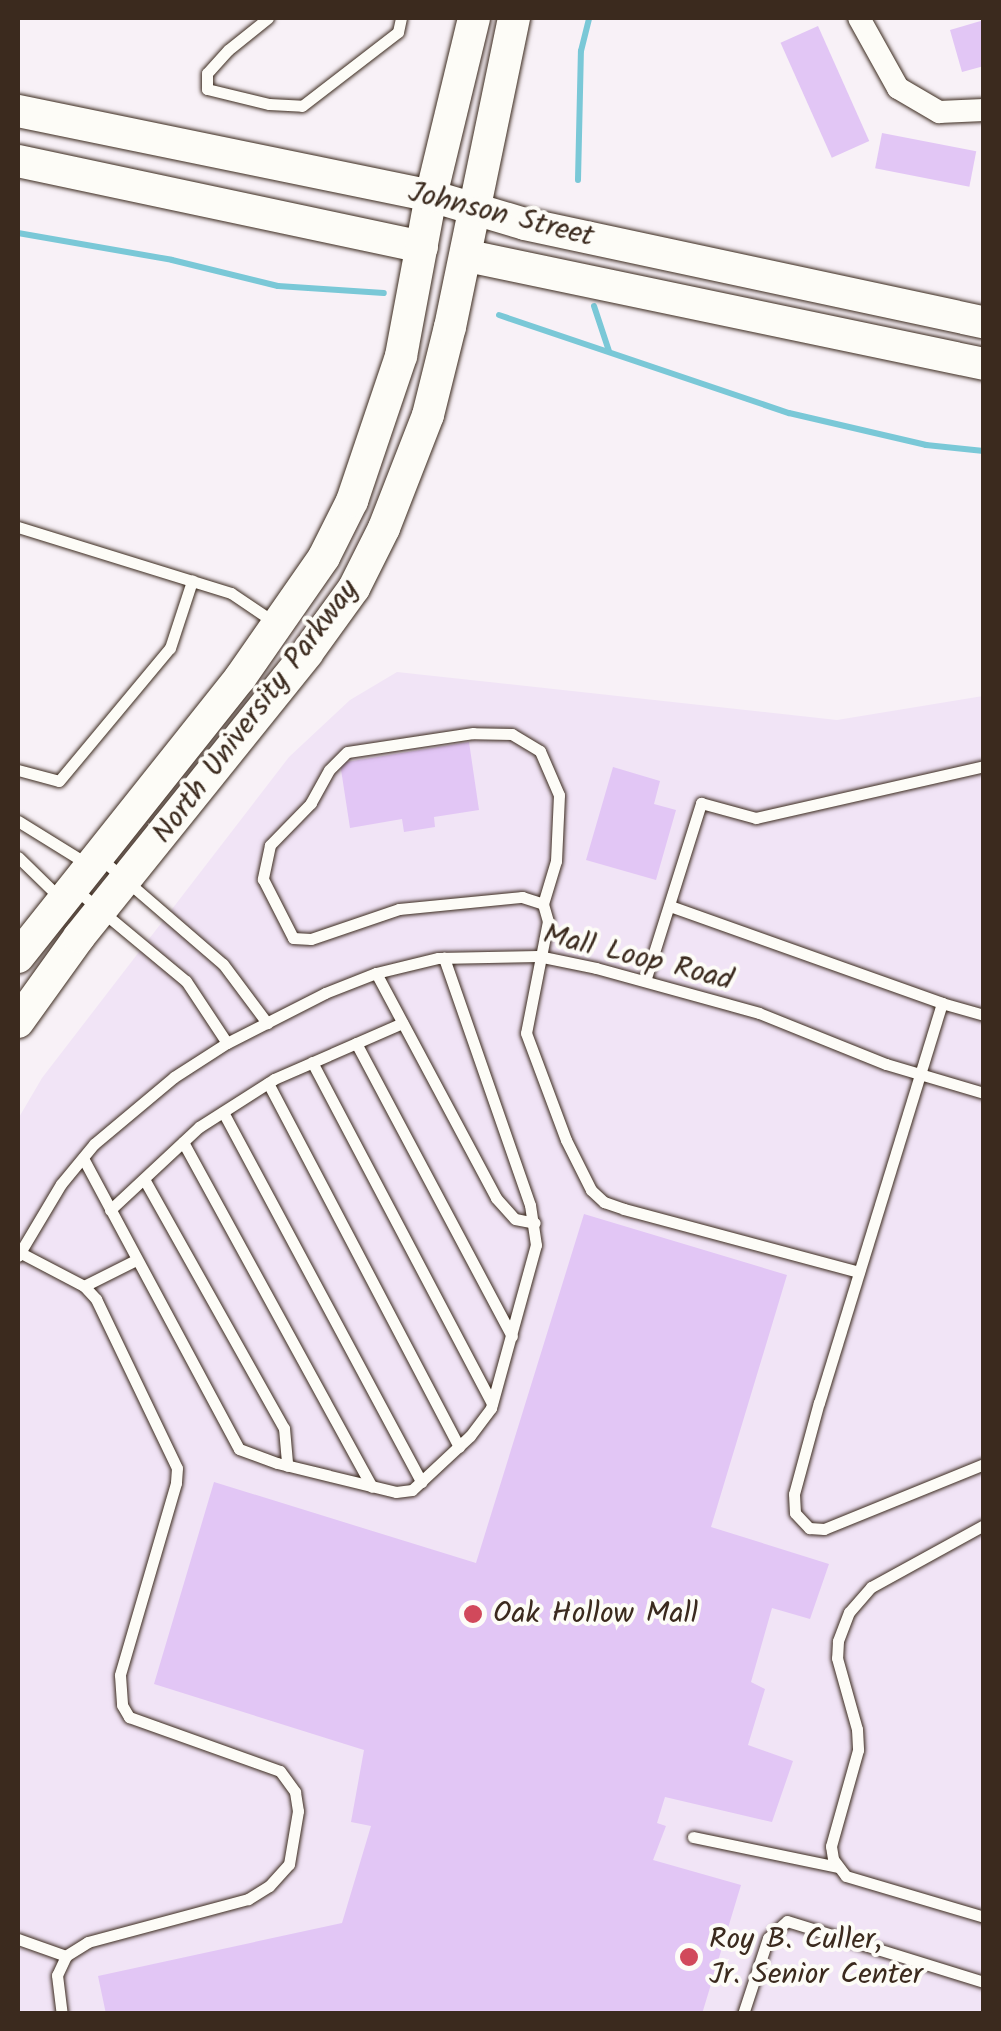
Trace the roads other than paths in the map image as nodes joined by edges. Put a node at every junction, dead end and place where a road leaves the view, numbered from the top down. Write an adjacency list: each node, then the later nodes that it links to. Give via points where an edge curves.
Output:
1 (268, 18): 2 (lane, via 207,73 207,88 302,106 398,32)
2 (401, 18)
3 (474, 18): 9 (main road, North University Parkway)
4 (514, 18): 10 (main road, North University Parkway)
5 (858, 18): 6 (street, via 898,88 939,112)
6 (984, 110)
7 (18, 111): 9 (main road, Johnson Street)
8 (18, 161): 11 (main road, Johnson Street)
9 (431, 196): 10 (main road, Johnson Street); 11 (main road, North University Parkway)
10 (476, 210): 12 (main road, North University Parkway); 13 (main road, Johnson Street)
11 (422, 247): 17 (main road, North University Parkway, via 376,440 324,557)
12 (468, 256): 14 (main road, Johnson Street); 23 (main road, North University Parkway, via 428,416 354,588)
13 (984, 322)
14 (984, 364)
15 (18, 527): 16 (lane)
16 (192, 581): 17 (lane, via 231,593); 19 (lane, via 170,648 59,781)
17 (278, 624): 22 (main road, North University Parkway)
18 (984, 766): 25 (lane, via 756,818 700,802)
19 (18, 770)
20 (18, 821): 22 (lane)
21 (18, 856): 22 (lane)
22 (80, 876): 23 (lane); 26 (lane); 27 (main road, North University Parkway)
23 (126, 881): 26 (main road, North University Parkway); 35 (lane, via 223,964)
24 (544, 904): 24 (lane, via 522,897 398,909 311,939 293,938 263,878 270,845 311,803 346,752 473,733 512,734 540,751 559,795 556,861); 28 (lane, via 548,922)
25 (670, 906): 31 (lane); 32 (lane)
26 (100, 911): 34 (main road, North University Parkway); 38 (lane, via 186,981)
27 (18, 956)
28 (538, 956): 29 (lane, Mall Loop Road); 31 (lane, Mall Loop Road); 51 (lane, via 526,1033 591,1190 624,1209)
29 (444, 958): 30 (lane, Mall Loop Road); 48 (lane)
30 (376, 973): 35 (lane, Mall Loop Road); 36 (lane)
31 (645, 982): 40 (lane, Mall Loop Road, via 758,1013)
32 (942, 1003): 33 (lane); 40 (lane)
33 (984, 1015)
34 (18, 1022)
35 (267, 1023): 38 (lane, Mall Loop Road)
36 (402, 1023): 37 (lane); 48 (lane, via 504,1211 514,1220)
37 (356, 1042): 39 (lane); 53 (lane)
38 (227, 1043): 45 (lane, Mall Loop Road, via 146,1098)
39 (312, 1062): 41 (lane); 54 (lane)
40 (921, 1074): 42 (lane, Mall Loop Road); 51 (lane)
41 (268, 1083): 43 (lane); 55 (lane)
42 (984, 1093)
43 (222, 1112): 44 (lane); 58 (lane)
44 (183, 1142): 46 (lane); 59 (lane)
45 (82, 1158): 47 (lane); 49 (lane, Mall Loop Road)
46 (144, 1178): 47 (lane); 57 (lane, via 284,1428)
47 (110, 1210): 50 (lane)
48 (535, 1222): 53 (lane, via 532,1263)
49 (18, 1254): 52 (lane)
50 (136, 1260): 52 (lane); 57 (lane, via 239,1449)
51 (860, 1272): 56 (lane, via 794,1494 795,1513 809,1528 824,1529)
52 (84, 1286): 65 (lane, via 114,1333 176,1468 120,1675 122,1704 129,1717 280,1771 298,1814 289,1864 268,1886 248,1898 102,1937)
53 (512, 1336): 54 (lane)
54 (492, 1404): 55 (lane)
55 (459, 1447): 58 (lane)
56 (984, 1464)
57 (287, 1466): 59 (lane)
58 (420, 1482): 59 (lane, via 396,1492)
59 (372, 1486)
60 (984, 1525): 62 (lane, via 871,1587 842,1628 838,1667 858,1750 832,1846)
61 (694, 1838): 62 (lane)
62 (838, 1867): 63 (lane, via 846,1876)
63 (984, 1917)
64 (18, 1939): 65 (lane)
65 (66, 1956): 67 (lane, via 57,1976)
66 (984, 1982): 68 (lane, via 787,1921 768,1938)
67 (62, 2014)
68 (743, 2014)

